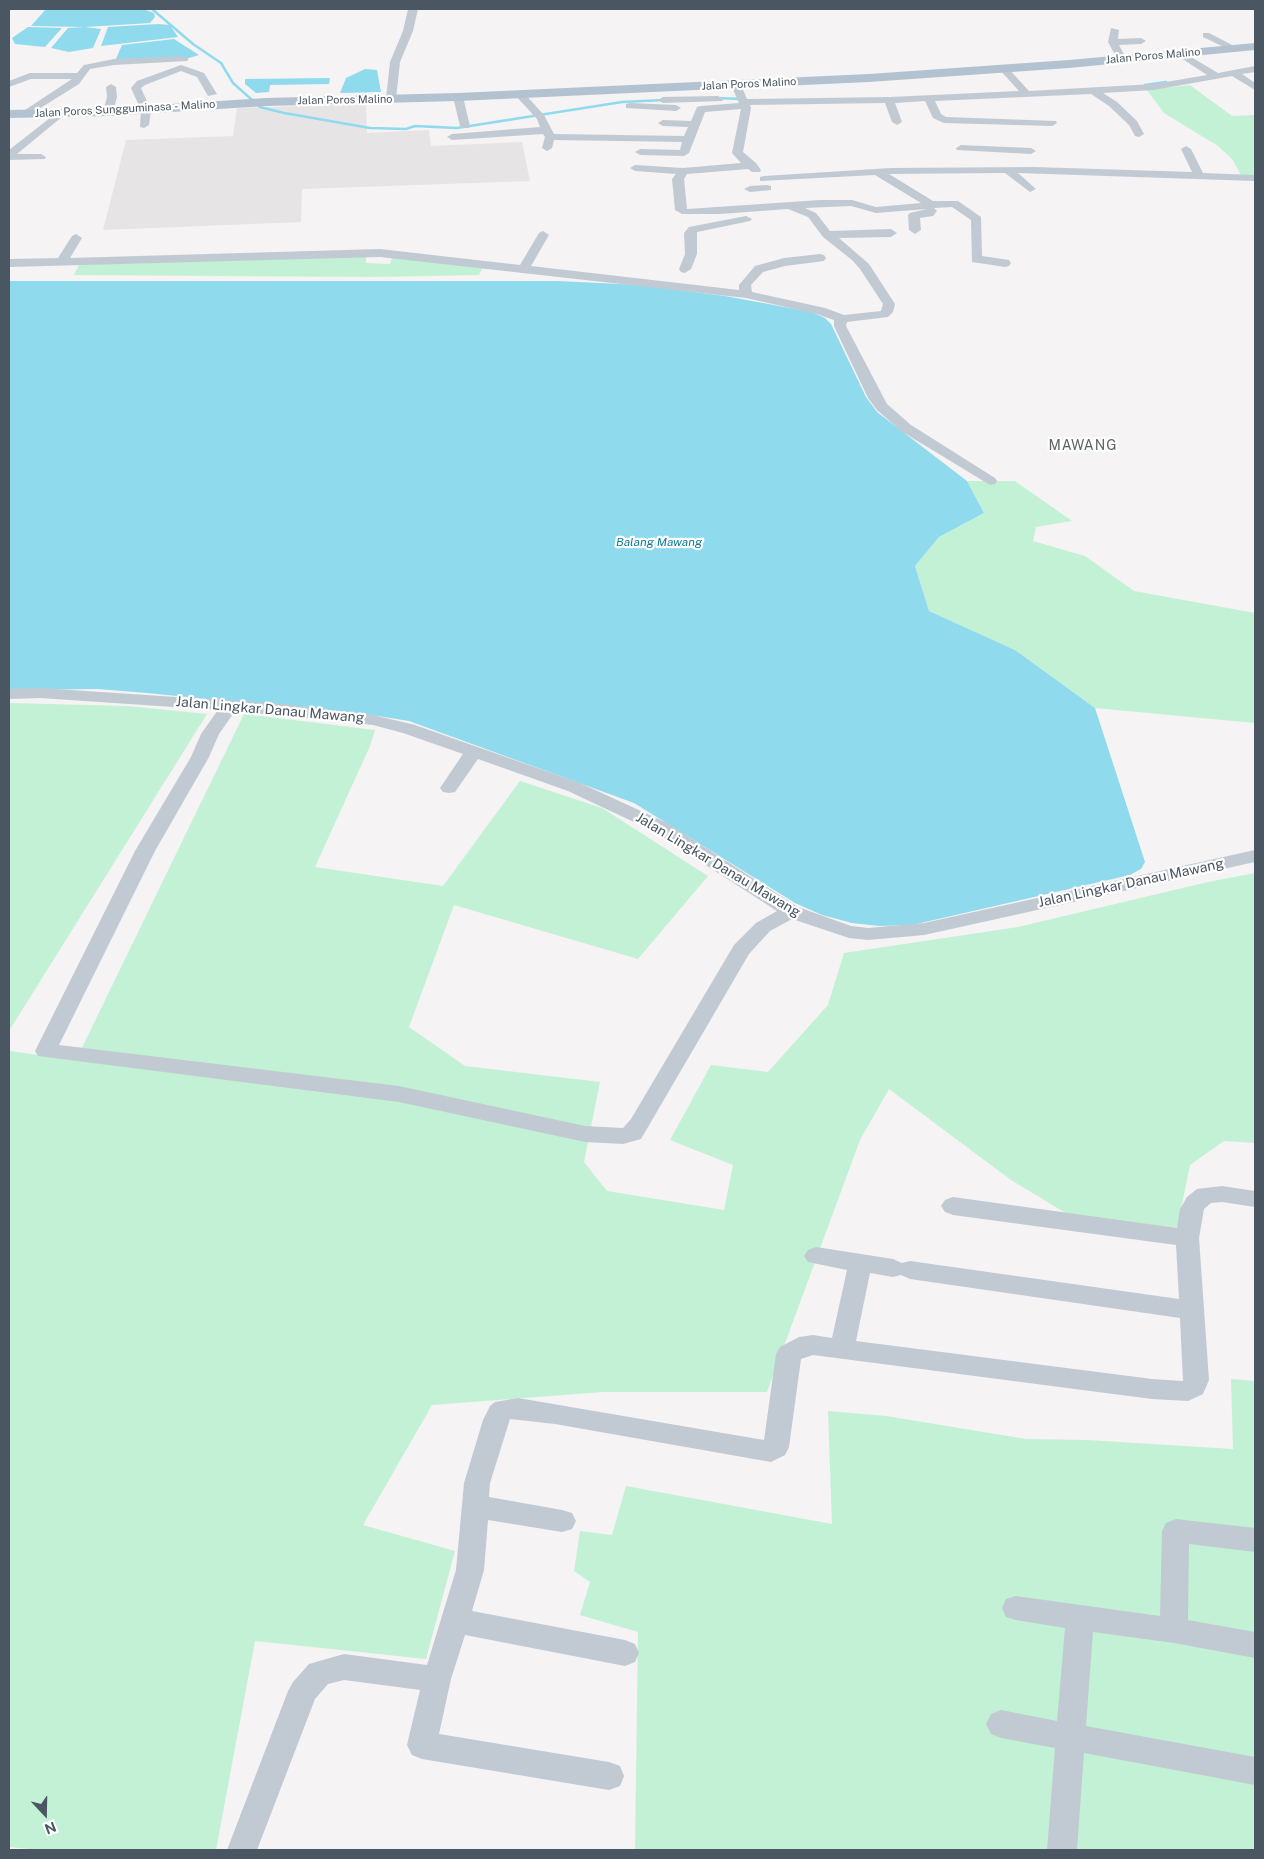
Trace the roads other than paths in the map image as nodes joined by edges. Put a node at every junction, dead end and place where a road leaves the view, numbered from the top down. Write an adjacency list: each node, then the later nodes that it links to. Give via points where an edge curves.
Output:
1 (413, 9): 23 (street, via 398,53)
2 (1114, 30): 5 (street)
3 (1206, 35): 7 (street)
4 (1141, 41): 5 (street)
5 (1112, 42): 11 (street)
6 (1255, 46): 7 (main road, Jalan Poros Malino)
7 (1233, 48): 8 (main road, Jalan Poros Malino)
8 (1181, 54): 11 (main road, Jalan Poros Malino); 15 (street)
9 (387, 55): 23 (street, via 384,64 386,84)
10 (184, 59): 16 (street, via 92,65)
11 (1122, 60): 12 (main road, Jalan Poros Malino, via 1096,65)
12 (1004, 69): 18 (main road, Jalan Poros Malino); 25 (street)
13 (1255, 69): 14 (street)
14 (1234, 73): 15 (street); 20 (street)
15 (1213, 74): 21 (street, via 1154,87)
16 (81, 76): 17 (street, via 30,76); 37 (street)
17 (9, 84)
18 (736, 85): 24 (main road, Jalan Poros Malino); 29 (street)
19 (111, 87): 35 (street)
20 (1255, 87)
21 (1093, 91): 25 (street); 45 (street, via 1113,104)
22 (212, 94): 34 (street, via 201,75 177,68 136,86)
23 (391, 94): 26 (main road, Jalan Poros Malino); 30 (main road, Jalan Poros Malino)
24 (519, 94): 26 (main road, Jalan Poros Malino); 44 (street, via 541,118)
25 (1028, 94): 27 (street); 40 (street, via 1054,127)
26 (458, 97): 43 (street)
27 (928, 98): 28 (street); 40 (street, via 937,116 944,120)
28 (890, 100): 29 (street); 39 (street)
29 (743, 101): 32 (street); 33 (street); 56 (street, via 737,153)
30 (242, 103): 34 (main road, Jalan Poros Sungguminasa - Malino)
31 (630, 106): 32 (street)
32 (661, 109): 33 (street); 41 (street)
33 (701, 109): 41 (street)
34 (146, 110): 35 (main road, Jalan Poros Sungguminasa - Malino); 42 (street)
35 (108, 112): 38 (main road, Jalan Poros Sungguminasa - Malino)
36 (9, 114): 37 (main road, Jalan Poros Sungguminasa - Malino)
37 (26, 114): 38 (main road, Jalan Poros Sungguminasa - Malino)
38 (59, 114): 53 (street)
39 (897, 122)
40 (1023, 122): 51 (street)
41 (693, 124): 47 (street)
42 (144, 125)
43 (465, 126)
44 (549, 133): 46 (street); 47 (street); 50 (street, via 546,148)
45 (1139, 134)
46 (452, 137)
47 (688, 139): 52 (street, via 684,153)
48 (961, 148): 51 (street)
49 (1186, 149): 65 (street)
50 (560, 150)
51 (1031, 151): 59 (street)
52 (626, 152)
53 (9, 156): 54 (street)
54 (41, 157)
55 (982, 157): 63 (street)
56 (752, 165): 60 (street); 67 (street)
57 (814, 165): 64 (street)
58 (635, 168): 60 (street)
59 (1034, 170): 61 (street); 65 (street)
60 (683, 171): 72 (street, via 678,185 683,212)
61 (1009, 171): 63 (street); 69 (street)
62 (877, 172): 63 (street); 64 (street); 71 (street, via 915,193)
63 (985, 172)
64 (822, 175): 67 (street); 68 (street)
65 (1199, 176): 66 (street)
66 (1255, 178)
67 (766, 184): 70 (street); 72 (street, via 774,196)
68 (839, 188)
69 (1030, 188)
70 (750, 189)
71 (929, 205): 72 (street, via 876,210 852,203); 73 (street, via 931,213 913,216); 81 (street, via 958,203 978,223 976,260)
72 (794, 206): 76 (street, via 812,215); 83 (street, via 729,224 695,228 690,233 691,254)
73 (915, 230)
74 (892, 233): 76 (street)
75 (543, 235): 82 (street)
76 (827, 235): 85 (street, via 865,267 889,304 884,314)
77 (76, 238): 79 (street)
78 (820, 258): 84 (street, via 784,262 759,270 745,285)
79 (62, 261): 80 (street); 82 (street, via 372,252)
80 (9, 263)
81 (1005, 263)
82 (524, 268): 84 (street)
83 (685, 269)
84 (746, 294): 85 (street, via 821,310)
85 (843, 319): 86 (street, via 840,326 882,407 906,428)
86 (990, 481)
87 (9, 694): 88 (street, Jalan Lingkar Danau Mawang, via 40,693)
88 (229, 706): 89 (street, Jalan Lingkar Danau Mawang, via 373,720 409,728); 92 (street, via 145,851 46,1051 399,1094 585,1134 623,1136 633,1133 639,1125 741,950 764,927)
89 (474, 751): 90 (street); 92 (street, Jalan Lingkar Danau Mawang, via 574,787 660,827)
90 (449, 788)
91 (1255, 856): 92 (street, Jalan Lingkar Danau Mawang, via 924,929 886,934 849,932)
92 (791, 911)
93 (1255, 1199): 95 (street, via 1205,1195 1192,1209)
94 (953, 1206): 95 (street)
95 (1188, 1238): 98 (street)
96 (816, 1256): 97 (street)
97 (860, 1263): 98 (street); 99 (street)
98 (1191, 1310): 99 (street, via 1196,1380 1188,1391 1152,1389)
99 (842, 1347): 100 (street, via 814,1345 799,1347 789,1354 776,1447 772,1451 518,1408 504,1409 499,1413 492,1434 477,1483)
100 (474, 1506): 101 (street); 105 (street, via 470,1570)
101 (562, 1521)
102 (1255, 1540): 106 (street, via 1176,1531)
103 (1016, 1608): 104 (street)
104 (1080, 1618): 106 (street); 111 (street)
105 (454, 1620): 108 (street); 109 (street)
106 (1174, 1630): 107 (street)
107 (1255, 1645)
108 (625, 1653)
109 (437, 1679): 113 (street, via 422,1745); 114 (street, via 344,1667 319,1673 303,1691)
110 (1001, 1724): 111 (street)
111 (1071, 1736): 112 (street); 115 (street)
112 (1255, 1771)
113 (609, 1776)
114 (242, 1850)
115 (1062, 1850)

